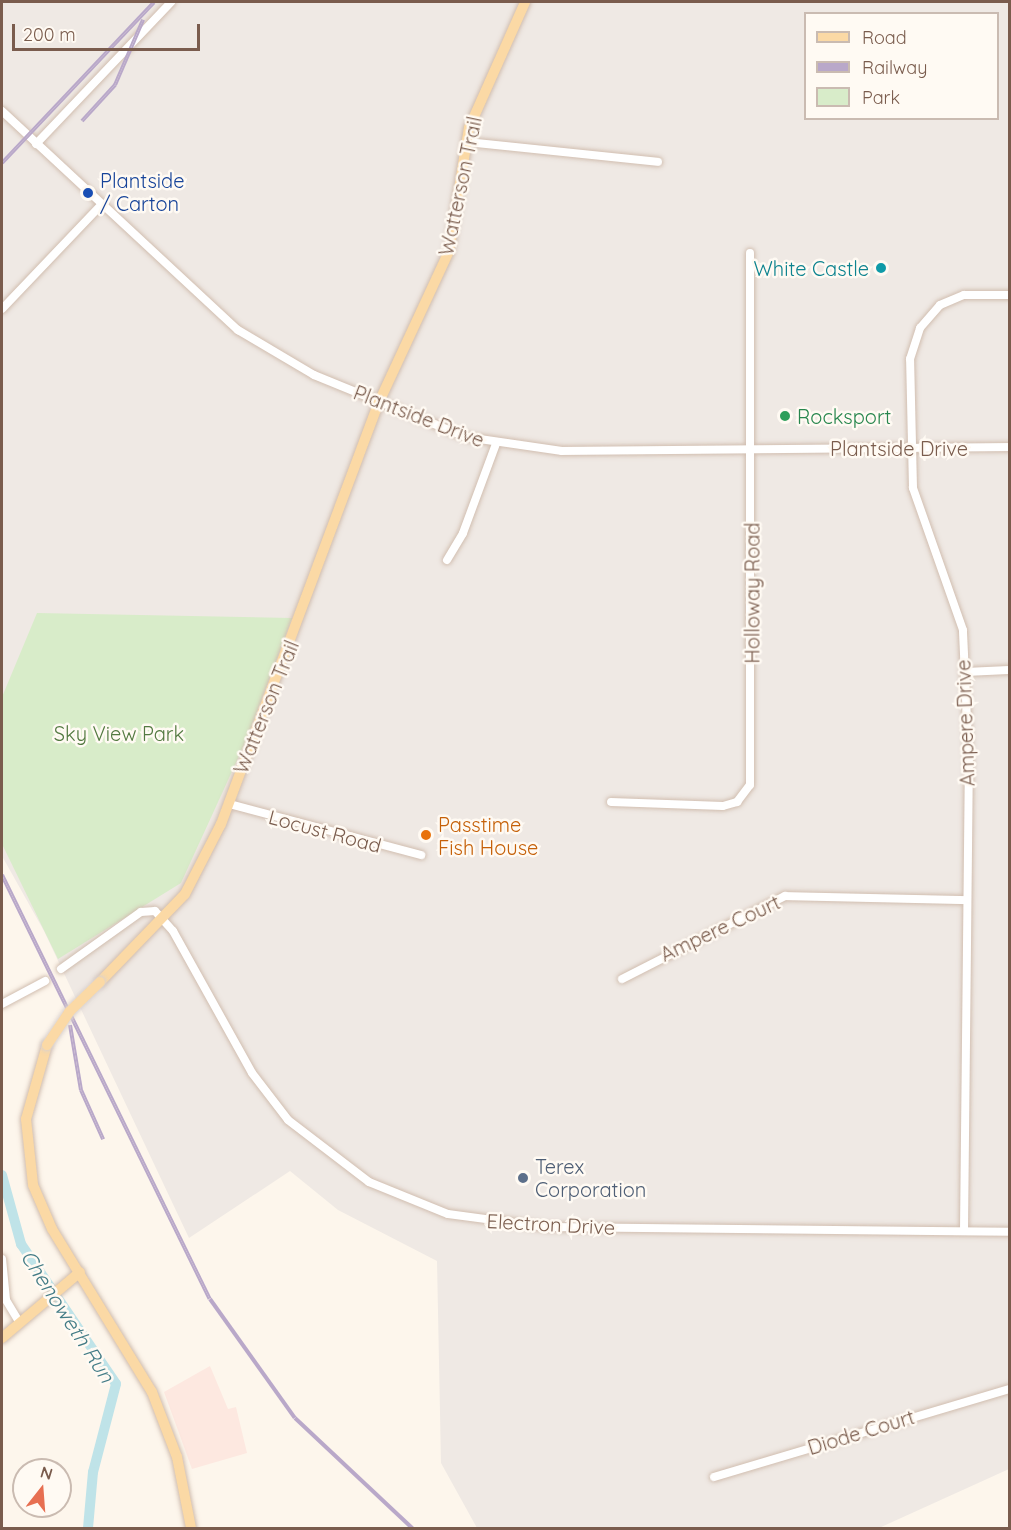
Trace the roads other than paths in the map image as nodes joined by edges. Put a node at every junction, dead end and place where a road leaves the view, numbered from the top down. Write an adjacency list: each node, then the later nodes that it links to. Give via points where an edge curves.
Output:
1 (171, 2): 5 (street)
2 (525, 2): 4 (main road, Watterson Trail)
3 (2, 111): 5 (street, Plantside Drive)
4 (466, 142): 6 (street); 11 (main road, Watterson Trail, via 449,251)
5 (36, 144): 7 (street, Plantside Drive)
6 (658, 162)
7 (101, 205): 10 (street); 11 (street, Plantside Drive, via 235,328 292,364)
8 (750, 253): 15 (street, Holloway Road)
9 (1010, 295): 14 (street, Ampere Drive, via 957,297 932,312 920,327 910,358)
10 (2, 309)
11 (379, 402): 12 (street, Plantside Drive); 20 (main road, Watterson Trail)
12 (496, 444): 15 (street, Plantside Drive, via 562,451); 16 (street, via 464,533)
13 (1010, 447): 14 (street, Plantside Drive)
14 (911, 448): 15 (street, Plantside Drive); 18 (street, Ampere Drive, via 916,500 959,610)
15 (752, 449): 19 (street, Holloway Road, via 750,785 737,802 723,806)
16 (447, 560)
17 (1010, 670): 18 (street)
18 (964, 672): 22 (street, Ampere Drive)
19 (611, 802)
20 (229, 804): 21 (street, Locust Road); 23 (main road, Watterson Trail, via 191,884)
21 (421, 855)
22 (967, 900): 25 (street, Ampere Court, via 785,896); 28 (street, Ampere Drive)
23 (163, 918): 24 (street, via 152,909 141,912); 28 (street, Electron Drive, via 242,1058 288,1120 354,1173 418,1205 482,1222 546,1227); 31 (main road, Watterson Trail, bridge, via 69,1012 47,1045 28,1103 27,1152 45,1216)
24 (60, 969)
25 (622, 979)
26 (45, 981): 27 (street)
27 (2, 1004)
28 (964, 1231): 29 (street, Electron Drive)
29 (1010, 1232)
30 (2, 1259): 32 (street, via 6,1300)
31 (80, 1272): 32 (main road); 36 (main road, Watterson Trail, via 166,1424)
32 (18, 1320): 33 (main road)
33 (2, 1338)
34 (1010, 1389): 35 (street, Diode Court)
35 (714, 1477)
36 (191, 1528)

